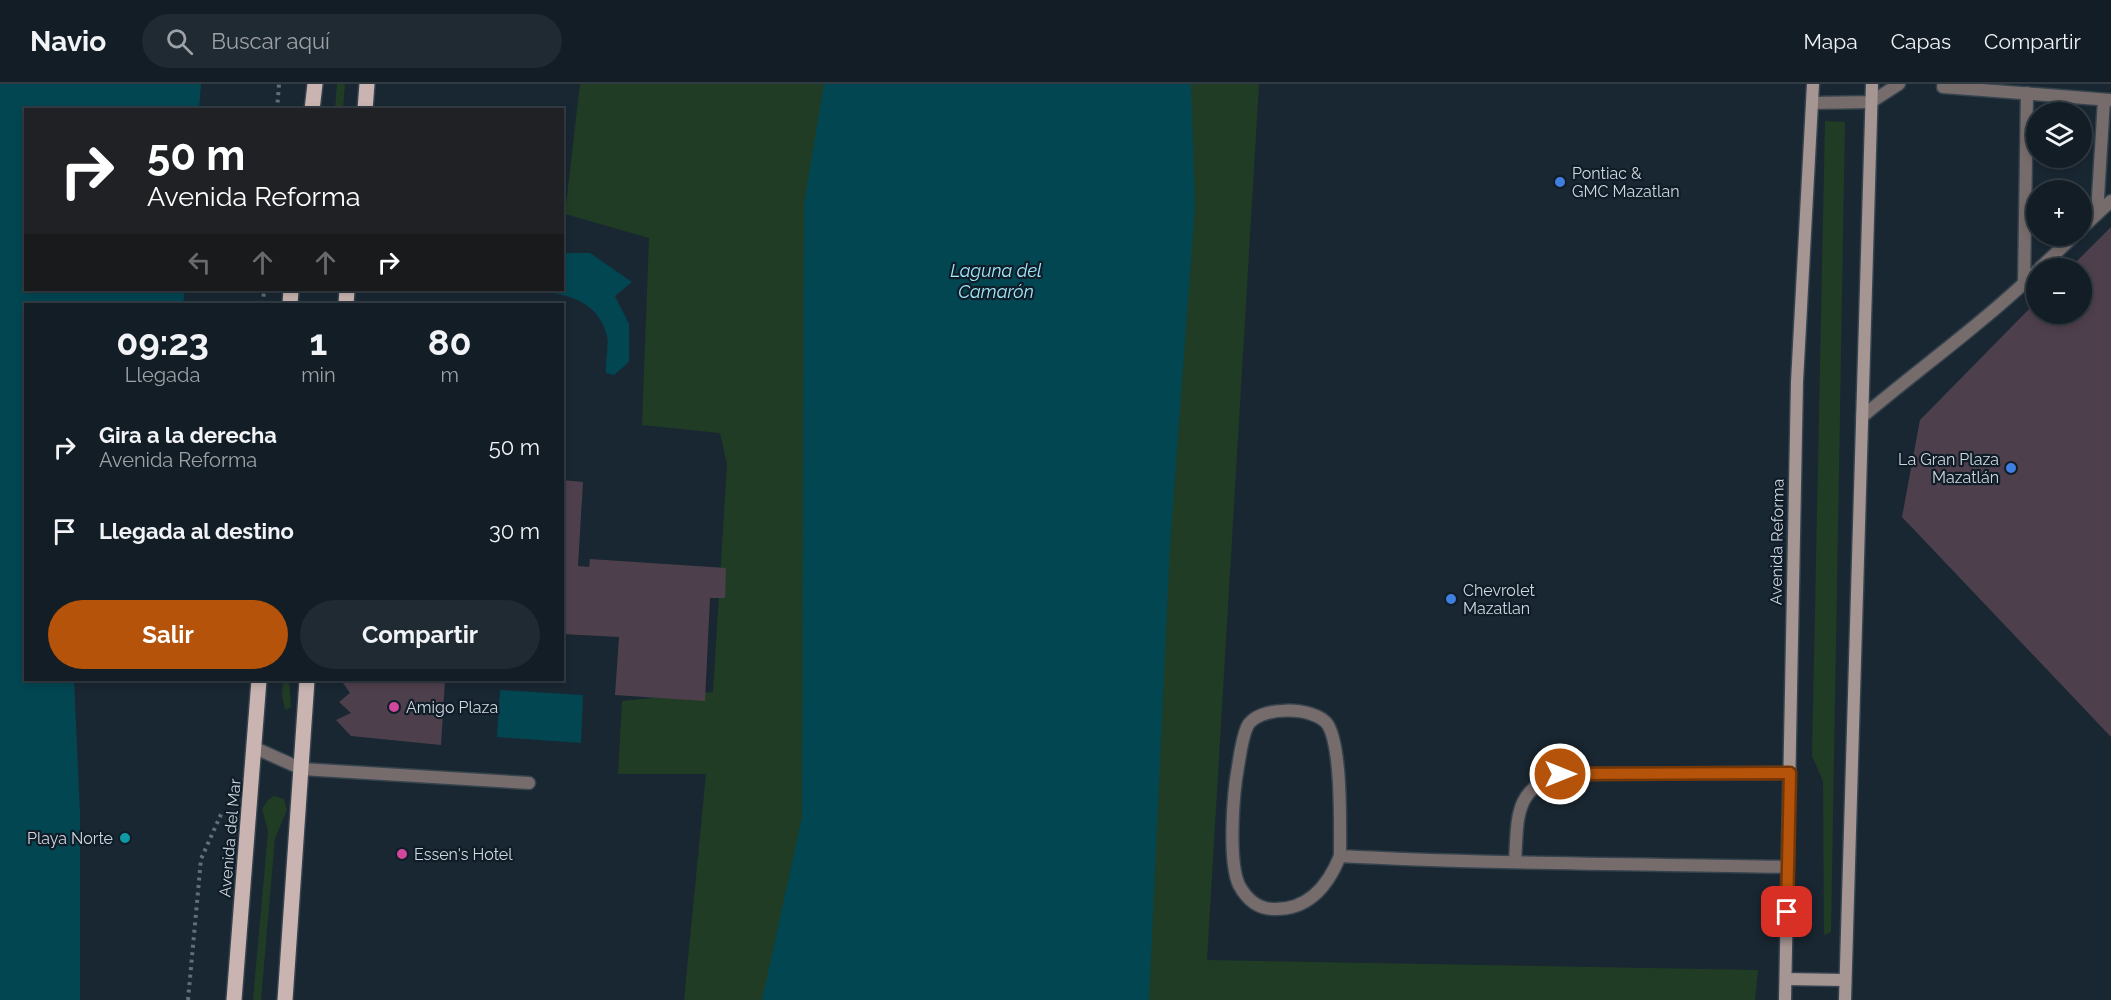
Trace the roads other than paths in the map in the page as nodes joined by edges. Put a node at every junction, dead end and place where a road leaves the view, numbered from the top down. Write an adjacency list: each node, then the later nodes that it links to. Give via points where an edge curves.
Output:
1 (315, 84): 11 (main road)
2 (367, 84): 12 (main road)
3 (1813, 84): 10 (main road, Avenida Reforma)
4 (1872, 84): 9 (main road)
5 (1899, 84): 9 (lane)
6 (1943, 87): 7 (lane)
7 (2028, 93): 8 (lane); 18 (lane)
8 (2108, 100): 14 (lane)
9 (1871, 102): 10 (lane); 19 (main road)
10 (1812, 103): 24 (main road, Avenida Reforma, via 1797,382)
11 (312, 108)
12 (365, 108)
13 (2111, 201): 14 (lane)
14 (2097, 213): 15 (lane)
15 (2092, 218)
16 (2063, 246): 17 (lane)
17 (2051, 258)
18 (2024, 284): 19 (lane)
19 (1862, 417): 30 (main road)
20 (259, 681): 22 (main road, Avenida del Mar)
21 (307, 681): 23 (main road)
22 (255, 748): 23 (lane); 31 (main road, Avenida del Mar)
23 (302, 769): 25 (lane); 32 (main road)
24 (1790, 773): 27 (lane, via 1560,774 1541,780 1526,793 1518,814); 28 (main road, Avenida Reforma)
25 (529, 783)
26 (1340, 856): 26 (lane, via 1334,741 1327,724 1302,712 1261,713 1247,726 1238,769 1232,859 1239,884 1255,905 1272,909 1298,907 1314,897 1331,877); 27 (lane, via 1467,863)
27 (1515, 861): 28 (lane)
28 (1788, 867): 29 (main road, Avenida Reforma)
29 (1786, 979): 30 (main road); 33 (main road, Avenida Reforma)
30 (1845, 980): 34 (main road)
31 (234, 1000)
32 (285, 1000)
33 (1785, 1000)
34 (1845, 1000)

